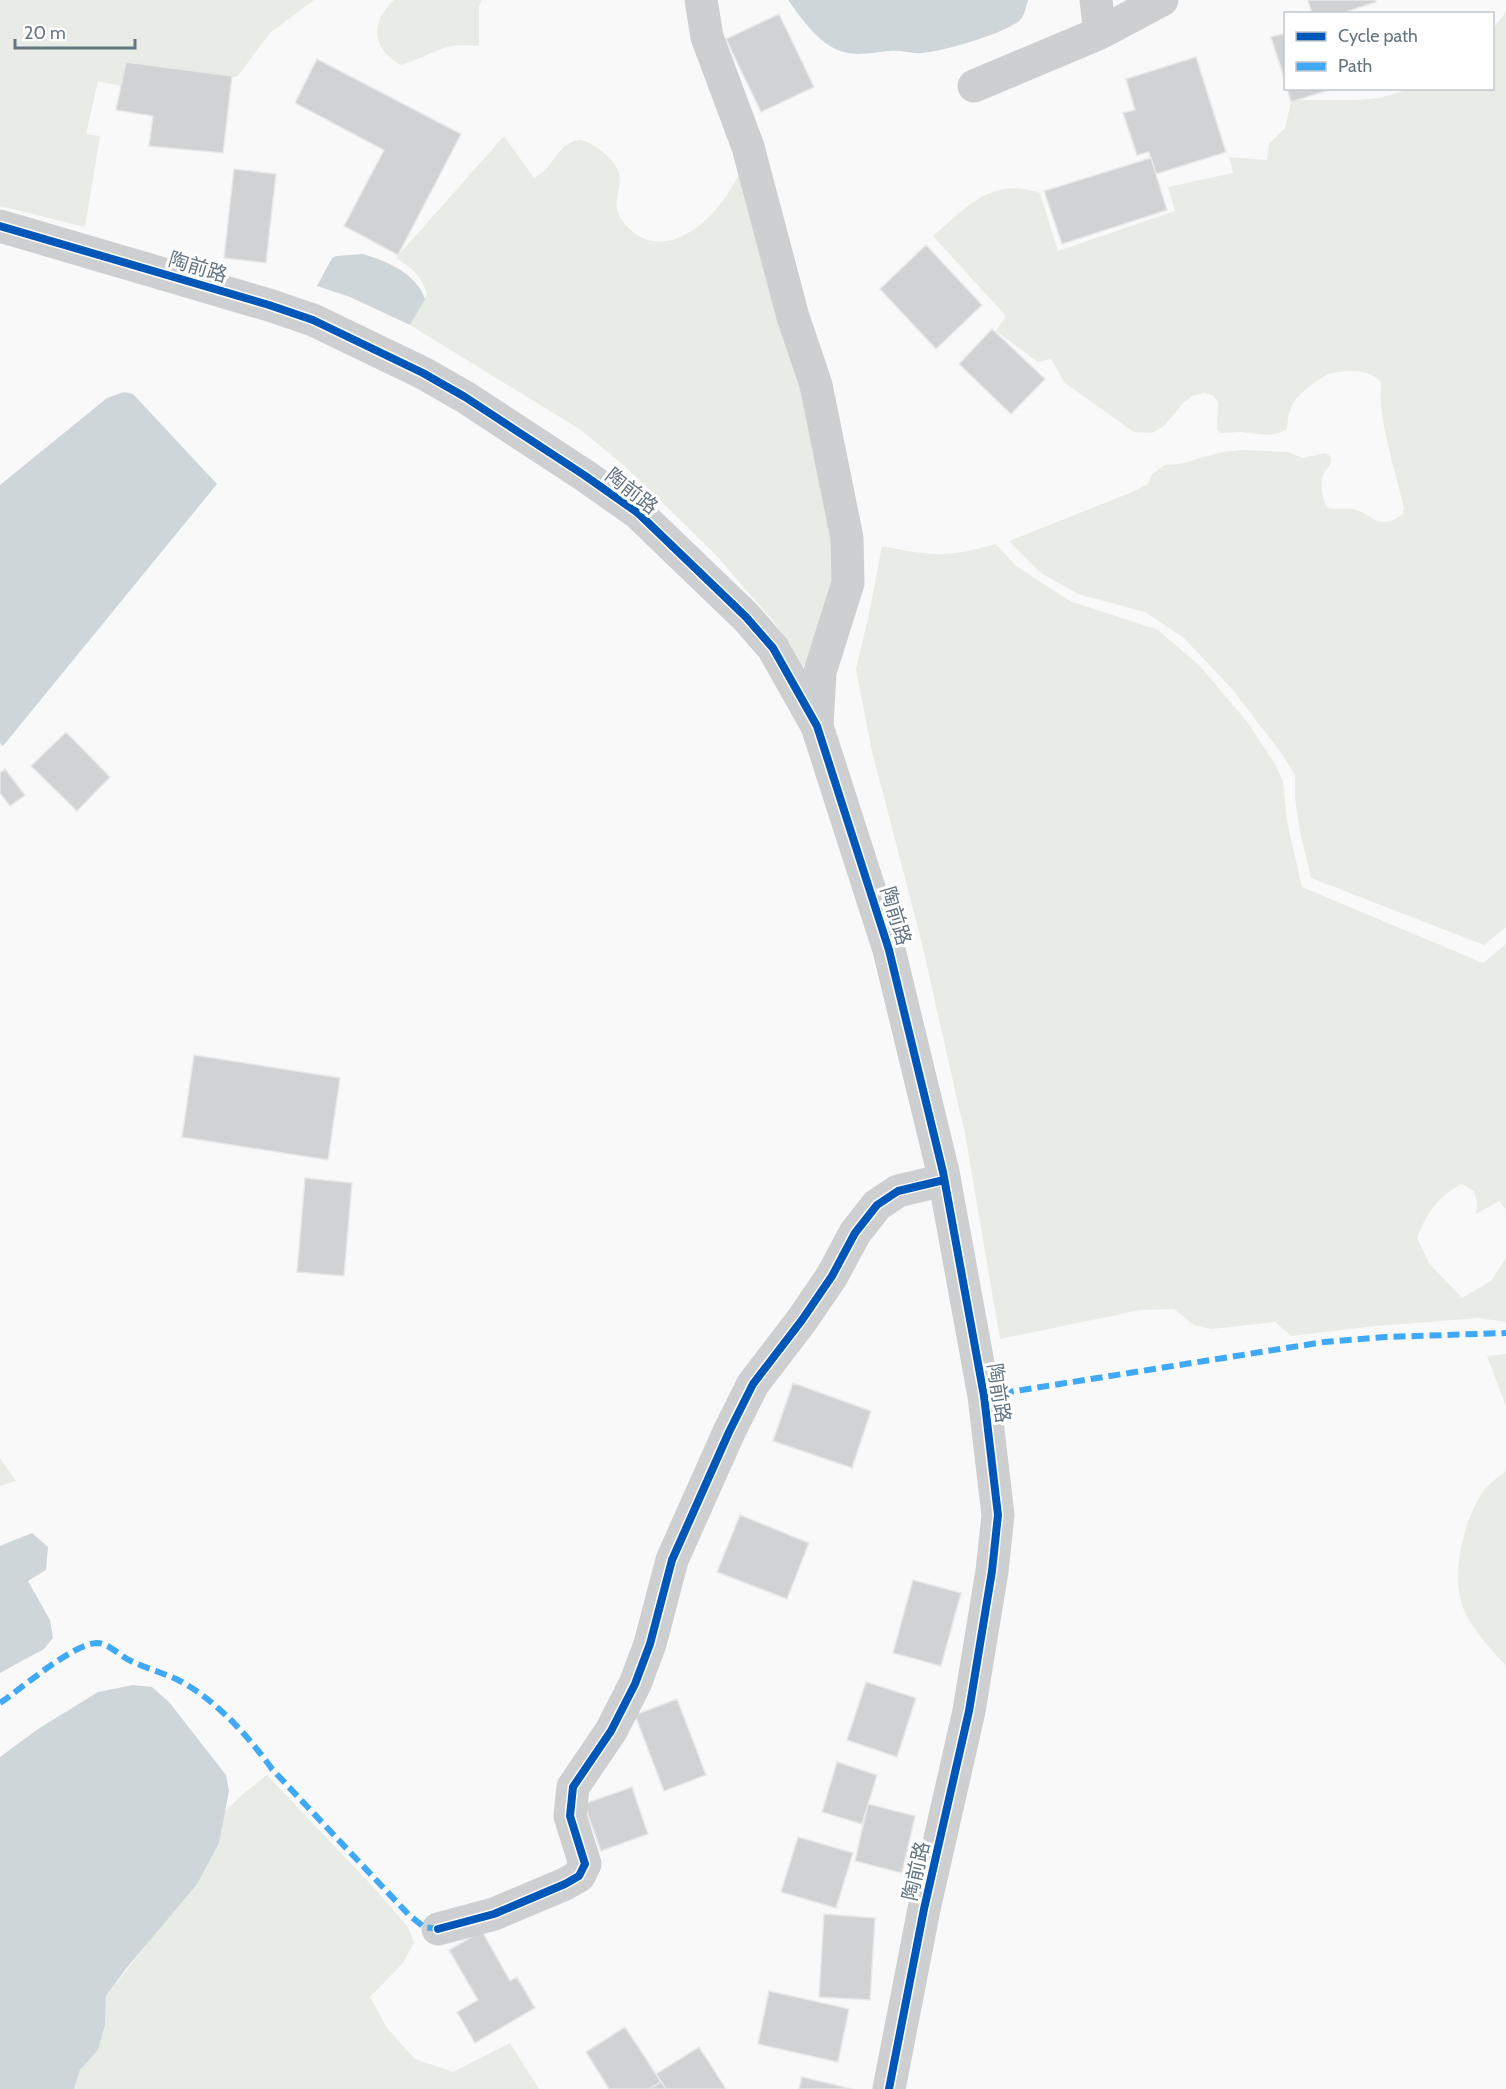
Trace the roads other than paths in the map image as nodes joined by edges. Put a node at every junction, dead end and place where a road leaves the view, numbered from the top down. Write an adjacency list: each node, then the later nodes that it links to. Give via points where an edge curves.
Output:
1 (701, 0): 7 (street, via 707,37 748,147 793,317 816,386 847,538 848,583 820,672)
2 (1096, 0): 4 (street)
3 (1162, 0): 4 (street)
4 (1100, 33): 5 (street)
5 (974, 86)
6 (0, 226): 7 (street, 陶前路, via 313,320 423,373 465,398 638,513 773,648)
7 (817, 726): 8 (street, 陶前路, via 889,950)
8 (944, 1180): 9 (street, via 898,1191 877,1205 855,1233 802,1320 753,1384 672,1560 659,1615 635,1684 611,1731 573,1787 570,1816 585,1864 579,1876 494,1914); 10 (street, 陶前路, via 982,1386 998,1515 969,1711 924,1909)
9 (438, 1929)
10 (889, 2089)

